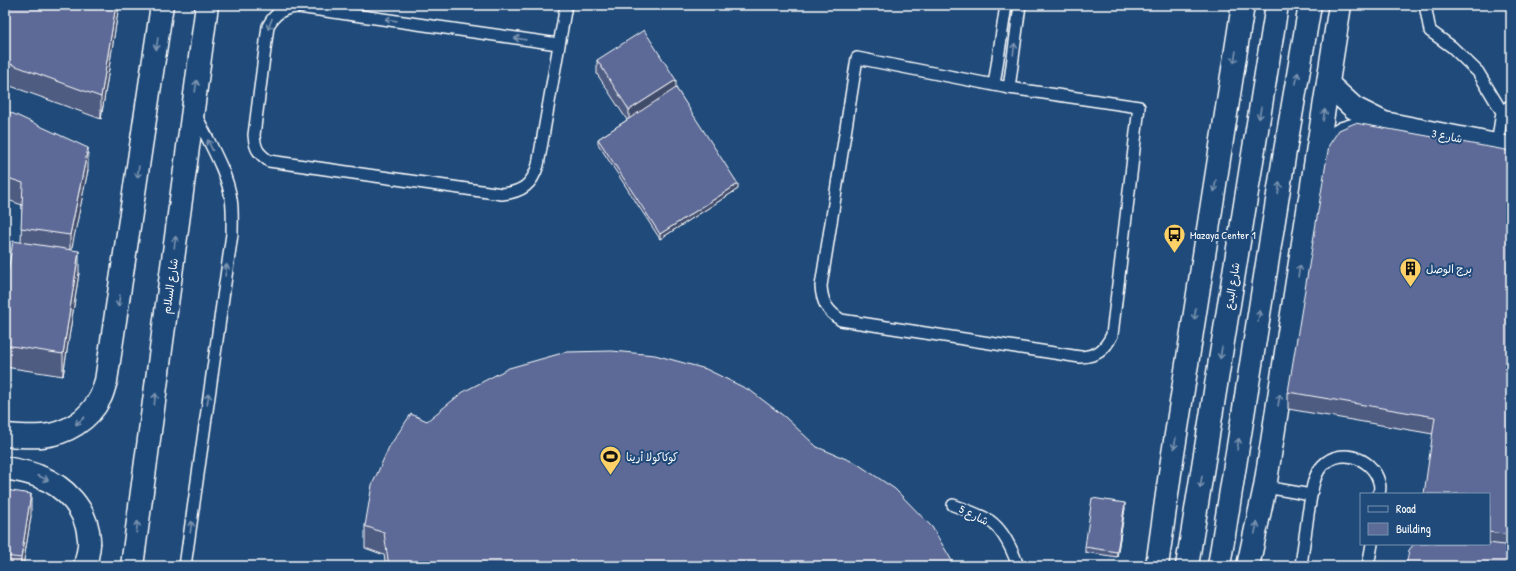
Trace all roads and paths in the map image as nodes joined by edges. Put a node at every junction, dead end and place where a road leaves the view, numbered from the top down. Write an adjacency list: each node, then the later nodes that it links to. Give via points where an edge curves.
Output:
1 (162, 5): 22 (main road, one-way to 22, via 106,380 100,398 90,413 76,425 60,433 42,436)
2 (207, 5): 17 (main road, شارع السلام, one-way to 2)
3 (566, 5): 12 (lane)
4 (1006, 5): 13 (lane)
5 (1020, 5): 15 (lane, one-way to 5)
6 (1230, 5): 11 (lane)
7 (1277, 5): 34 (main road, شارع البدع, one-way to 34)
8 (1310, 5): 35 (main road, one-way to 8, via 1282,165)
9 (1340, 5): 14 (main road)
10 (1425, 5): 18 (lane, via 1430,31 1452,47 1478,72)
11 (1242, 15): 29 (main road, one-way to 29)
12 (558, 44): 12 (lane, one-way to 12, via 288,7 273,17 268,26 254,135 255,146 269,161 502,194 512,193 529,183 538,166)
13 (994, 85): 15 (lane); 15 (lane, via 857,58 820,286 825,306 832,314 841,320 1080,357 1100,352 1107,344 1112,335 1139,107)
14 (1329, 85): 19 (main road, شارع 3, via 1354,108); 21 (main road, one-way to 14)
15 (1009, 88)
16 (1511, 104): 18 (lane)
17 (193, 109): 31 (main road, شارع السلام, one-way to 17); 32 (lane, one-way to 17, via 233,217 228,184)
18 (1502, 112): 20 (lane)
19 (1384, 123): 20 (main road, شارع 3); 21 (main road, شارع 3, via 1356,128)
20 (1504, 147)
21 (1319, 148): 24 (main road, one-way to 21)
22 (5, 435)
23 (5, 468): 30 (main road, one-way to 30, via 42,477 53,482 71,497 80,510 90,539)
24 (1265, 487): 26 (lane); 36 (main road, one-way to 24)
25 (1379, 493): 26 (lane, via 1380,483 1374,469 1362,459 1347,455 1332,459 1320,469)
26 (1311, 494): 37 (lane)
27 (953, 505): 33 (lane, شارع 5, via 987,519 994,525 1009,544)
28 (1372, 545): 38 (lane)
29 (1154, 563)
30 (86, 566)
31 (132, 566)
32 (185, 566)
33 (1018, 566)
34 (1187, 566)
35 (1219, 566)
36 (1248, 566)
37 (1301, 566)
38 (1368, 566)

